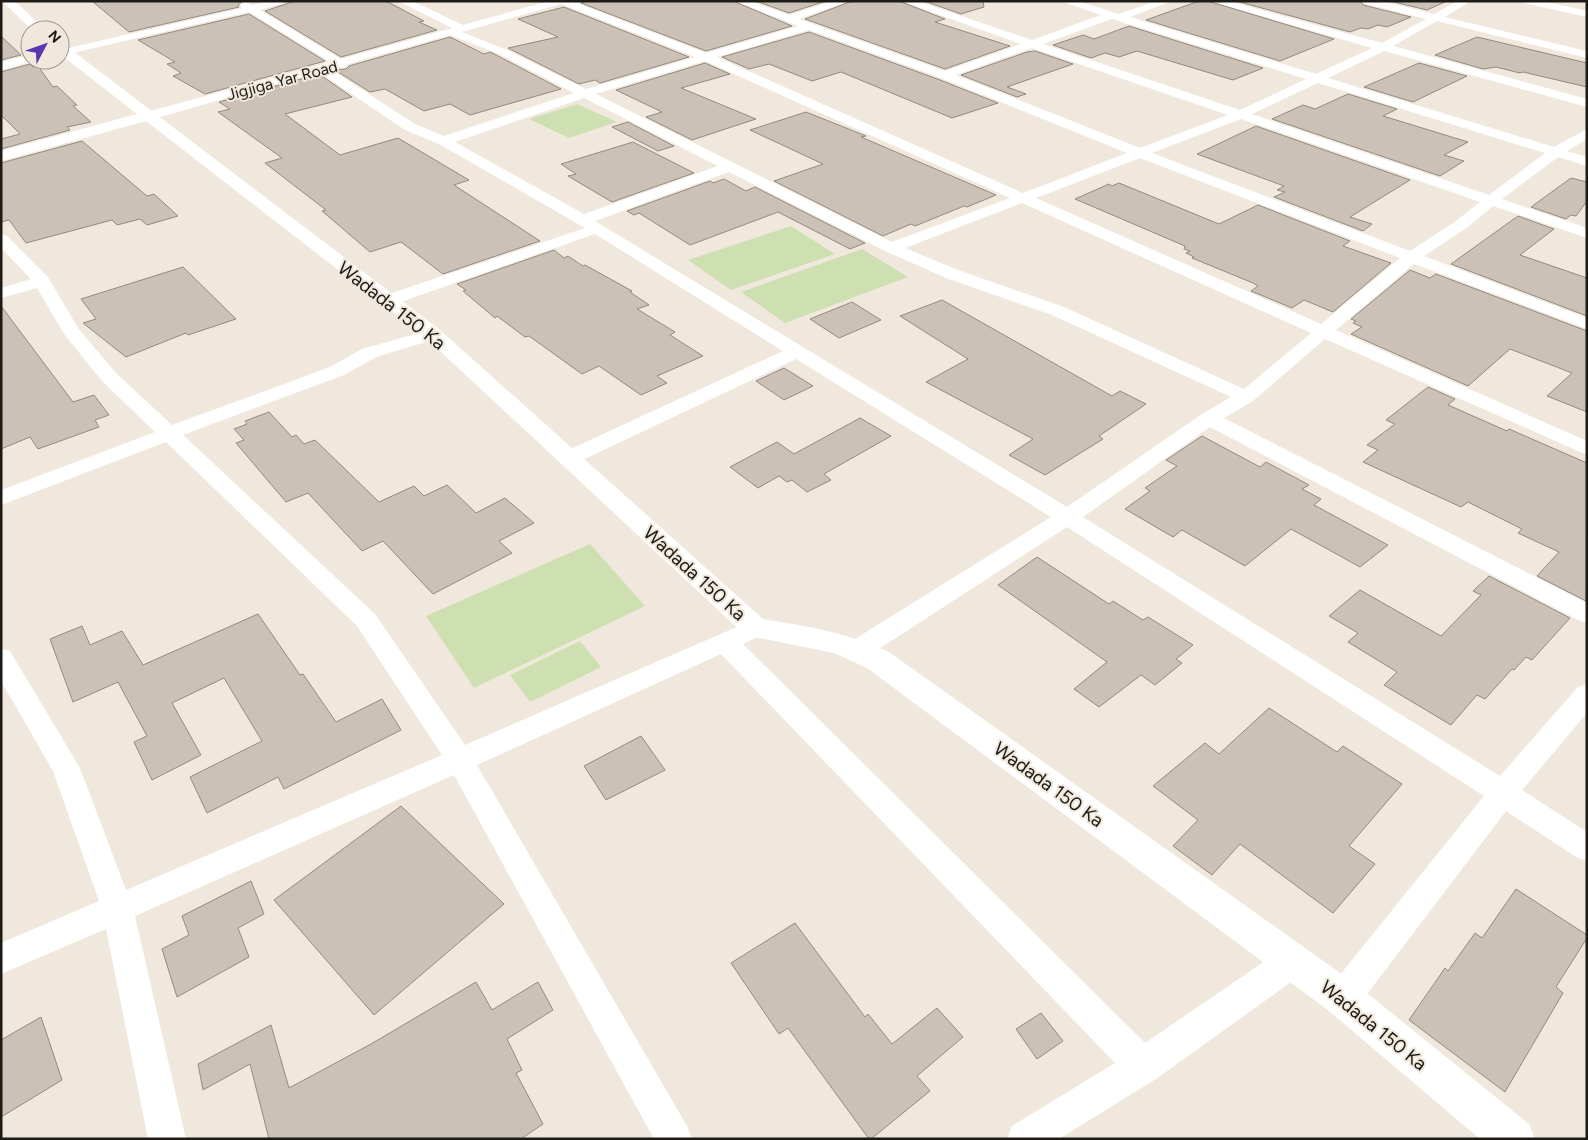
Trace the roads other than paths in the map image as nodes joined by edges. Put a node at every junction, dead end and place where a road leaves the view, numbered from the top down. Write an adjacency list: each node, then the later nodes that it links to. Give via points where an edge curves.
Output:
1 (8, 1): 20 (street)
2 (239, 1): 15 (street)
3 (284, 1): 15 (street)
4 (403, 1): 22 (street)
5 (562, 1): 22 (street, Jigjiga Yar Road); 28 (street)
6 (740, 1): 18 (street)
7 (846, 1): 18 (street)
8 (906, 1): 23 (street)
9 (1066, 1): 17 (street)
10 (1167, 1): 17 (street)
11 (1215, 1): 24 (street)
12 (1367, 1): 19 (street)
13 (1466, 1): 19 (street)
14 (1528, 1): 16 (street)
15 (252, 9): 25 (street); 31 (street)
16 (1587, 14)
17 (1116, 16): 23 (street); 33 (street)
18 (790, 18): 21 (street)
19 (1435, 18): 24 (street); 26 (street)
20 (28, 20)
21 (810, 26): 28 (street); 32 (street)
22 (455, 29): 31 (street, Jigjiga Yar Road); 34 (street)
23 (1034, 44): 32 (street); 36 (street)
24 (1383, 47): 33 (street); 35 (street)
25 (70, 49)
26 (1587, 55)
27 (70, 57): 37 (street, Wadada 150 Ka)
28 (706, 57): 34 (street); 45 (street)
29 (20, 61): 30 (street)
30 (1, 66)
31 (332, 66): 37 (street, Jigjiga Yar Road); 39 (street, via 410,127)
32 (946, 75): 41 (street)
33 (1317, 78): 36 (street); 40 (street)
34 (586, 93): 39 (street); 44 (street)
35 (1587, 103)
36 (1240, 115): 41 (street); 46 (street)
37 (148, 116): 42 (street, Jigjiga Yar Road); 54 (street, Wadada 150 Ka)
38 (1587, 133): 40 (street)
39 (444, 141): 47 (street)
40 (1556, 152): 43 (street); 46 (street)
41 (1142, 154): 45 (street); 51 (street)
42 (1, 156)
43 (1587, 162)
44 (731, 166): 47 (street); 50 (street)
45 (1024, 198): 50 (street); 56 (street)
46 (1491, 200): 48 (street); 51 (street)
47 (589, 225): 54 (street); 58 (street)
48 (1587, 233)
49 (1, 239): 52 (street)
50 (891, 248): 59 (street, via 1058,312)
51 (1412, 258): 55 (street); 56 (street)
52 (42, 281): 53 (street); 61 (street, via 70,330 109,377)
53 (1, 293)
54 (389, 300): 57 (street, Wadada 150 Ka)
55 (1587, 324)
56 (1325, 332): 59 (street); 62 (street)
57 (433, 334): 61 (street, via 369,353 329,374); 63 (street, Wadada 150 Ka)
58 (796, 352): 63 (street); 65 (street)
59 (1246, 397): 60 (street)
60 (1209, 418): 65 (street); 66 (street)
61 (168, 434): 64 (street); 72 (street, via 366,620)
62 (1587, 448)
63 (569, 458): 67 (street, Wadada 150 Ka)
64 (1, 498)
65 (1067, 518): 69 (street); 73 (street)
66 (1587, 614)
67 (756, 628): 68 (street); 69 (street, Wadada 150 Ka)
68 (724, 642): 72 (street); 79 (street)
69 (859, 649): 77 (street, Wadada 150 Ka)
70 (1, 658): 75 (street, via 66,768)
71 (1587, 694): 73 (street)
72 (460, 760): 75 (street); 81 (street)
73 (1503, 793): 74 (street); 78 (street)
74 (1587, 848)
75 (118, 910): 76 (street); 80 (street)
76 (1, 959)
77 (1293, 961): 78 (street, Wadada 150 Ka); 79 (street)
78 (1343, 998): 83 (street, Wadada 150 Ka)
79 (1143, 1066): 82 (street)
80 (167, 1139)
81 (674, 1139)
82 (1024, 1139)
83 (1514, 1139)

